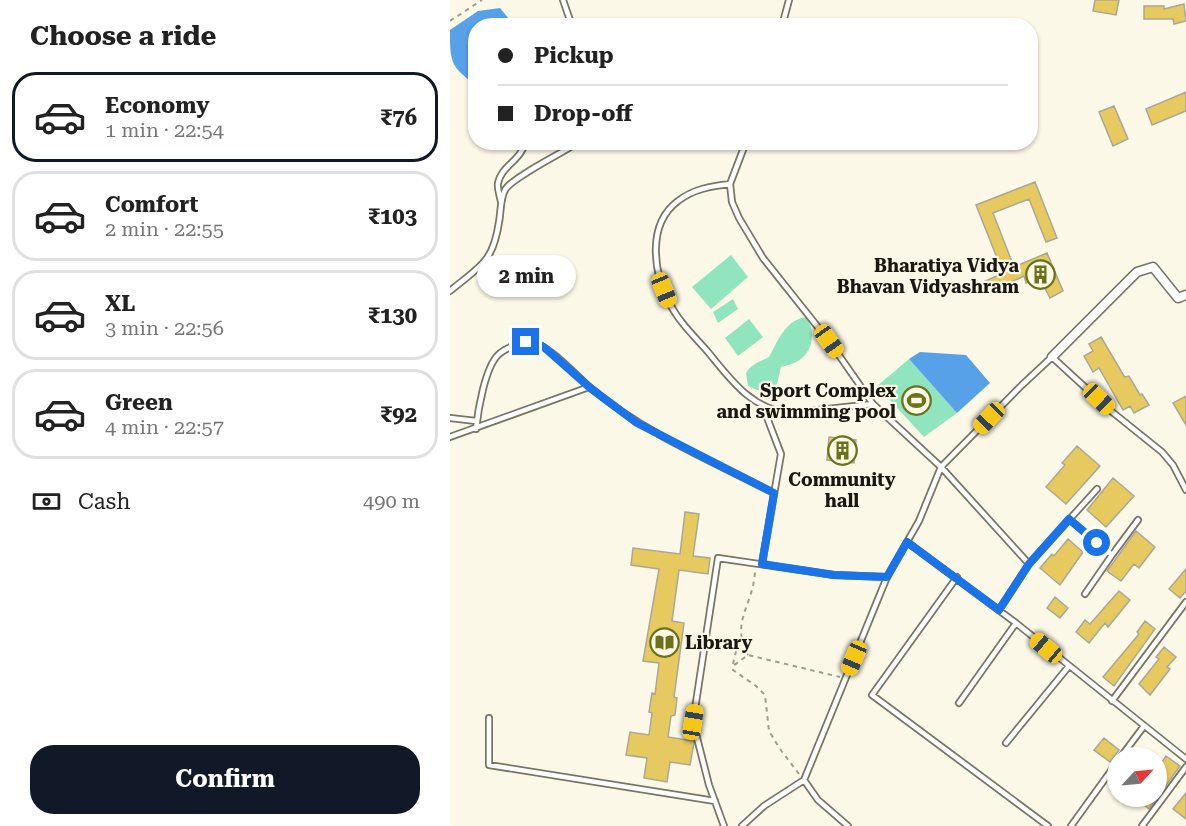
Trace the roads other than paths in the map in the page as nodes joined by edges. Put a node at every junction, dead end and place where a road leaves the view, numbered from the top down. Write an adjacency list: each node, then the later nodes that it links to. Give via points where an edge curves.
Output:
1 (563, 0): 3 (lane)
2 (789, 0): 4 (lane)
3 (569, 18)
4 (784, 18)
5 (522, 150): 9 (lane, via 498,183)
6 (565, 150): 9 (lane, via 513,181 505,189)
7 (743, 150): 8 (lane)
8 (730, 184): 14 (lane, via 739,218 764,258); 15 (lane, via 691,193 665,214 657,231 659,278 680,320 727,375)
9 (501, 205): 10 (lane, via 492,254)
10 (450, 291)
11 (1186, 295): 12 (street, via 1178,298 1153,267 1137,272)
12 (1052, 357): 20 (lane); 22 (lane, via 1162,452)
13 (589, 387): 17 (lane, via 545,348 526,342 508,348 493,361); 18 (lane); 23 (lane, via 637,423)
14 (873, 404): 15 (lane, via 790,412); 20 (lane)
15 (763, 407): 23 (lane, via 781,454)
16 (450, 418): 17 (lane)
17 (477, 421): 18 (lane)
18 (476, 429): 19 (lane)
19 (450, 437)
20 (941, 467): 26 (lane); 29 (lane)
21 (1097, 489): 24 (lane)
22 (1186, 490)
23 (774, 493): 28 (lane)
24 (1069, 519): 27 (lane); 29 (lane)
25 (1138, 520): 27 (lane)
26 (907, 542): 30 (lane); 31 (lane)
27 (1112, 555): 32 (lane)
28 (762, 564): 30 (lane, via 834,575); 47 (lane, via 718,558 693,722)
29 (1029, 564): 34 (lane)
30 (887, 577): 46 (lane)
31 (957, 577): 34 (lane); 51 (lane, via 872,695)
32 (1085, 594)
33 (1186, 602): 37 (lane)
34 (999, 610): 35 (lane)
35 (1016, 623): 36 (lane); 38 (lane)
36 (1069, 666): 37 (lane); 41 (lane)
37 (1112, 701): 40 (lane)
38 (958, 703)
39 (489, 718): 47 (lane, via 489,765)
40 (1144, 726): 42 (lane); 43 (lane)
41 (1006, 743)
42 (1128, 747)
43 (1186, 759)
44 (1186, 767): 53 (lane)
45 (1107, 776): 52 (lane)
46 (804, 780): 49 (lane); 50 (lane, via 818,800)
47 (715, 801): 48 (lane)
48 (724, 826)
49 (742, 826)
50 (848, 826)
51 (1048, 826)
52 (1071, 826)
53 (1142, 826)

